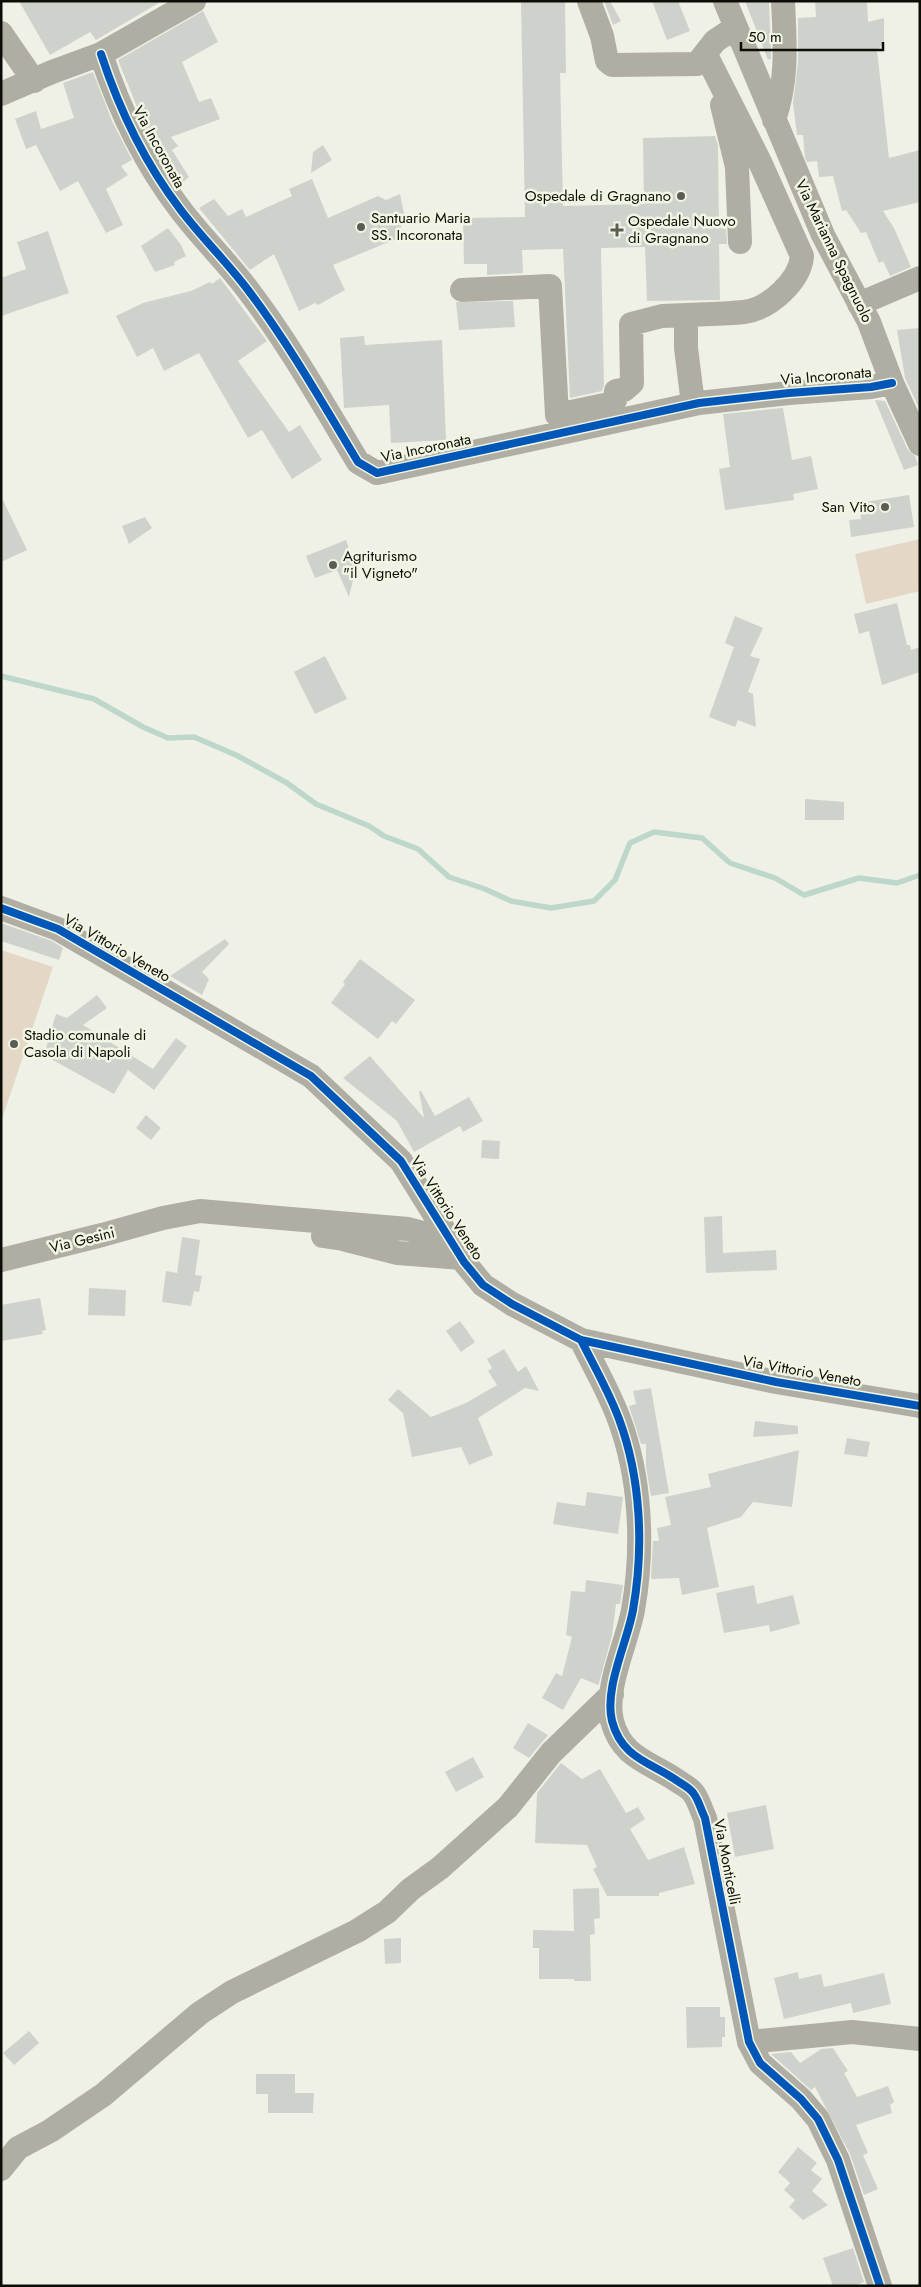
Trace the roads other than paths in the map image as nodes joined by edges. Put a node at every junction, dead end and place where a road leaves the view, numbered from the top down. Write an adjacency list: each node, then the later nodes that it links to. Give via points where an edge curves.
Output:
1 (194, 1): 7 (street)
2 (589, 1): 8 (street, via 607,61 612,65 697,64)
3 (725, 1): 5 (street, Via Marianna Spagnuolo)
4 (783, 1): 11 (street, via 785,60 782,96)
5 (736, 28): 8 (street, via 715,41); 11 (street, Via Marianna Spagnuolo)
6 (1, 32): 9 (street)
7 (101, 54): 9 (street); 18 (street, Via Incoronata, via 124,114 161,182 288,346 358,462 377,472 394,470)
8 (708, 57): 12 (street, via 737,167); 16 (street, via 786,217 802,256 802,264 789,288 761,307 746,312)
9 (34, 81): 10 (street)
10 (1, 94)
11 (774, 120): 15 (street, Via Marianna Spagnuolo, via 822,235)
12 (740, 242)
13 (920, 278): 15 (street)
14 (462, 290): 16 (street, via 550,286 557,415 609,404 614,400 616,391 624,390 632,383 631,324)
15 (859, 304): 17 (street, Via Marianna Spagnuolo)
16 (686, 315): 18 (street, via 686,348)
17 (892, 383): 18 (street, Via Incoronata); 19 (street, Via Marianna Spagnuolo)
18 (693, 404)
19 (920, 444)
20 (1, 908): 22 (street, Via Vittorio Veneto, via 58,929 311,1076 401,1161)
21 (163, 1218): 22 (street, Via Gesini, via 200,1211 408,1229); 23 (street, via 343,1239); 24 (street, Via Gesini)
22 (457, 1250): 23 (street); 25 (street, Via Vittorio Veneto)
23 (398, 1253): 25 (street)
24 (1, 1260)
25 (483, 1285): 26 (street, Via Vittorio Veneto)
26 (581, 1340): 27 (street, Via Vittorio Veneto, via 776,1382); 28 (street, Via Monticelli, via 619,1418 629,1453 641,1530 630,1626)
27 (920, 1406)
28 (612, 1694): 30 (street, Via Monticelli, via 610,1707 619,1742 635,1756 694,1792 705,1818); 31 (street, via 552,1753 508,1808 387,1912 356,1931 232,1992 200,2013 103,2095 50,2131 18,2148)
29 (920, 2040): 30 (street, via 852,2032)
30 (749, 2042): 32 (street, Via Monticelli, via 760,2063 818,2119 838,2160)
31 (1, 2169)
32 (880, 2286)

